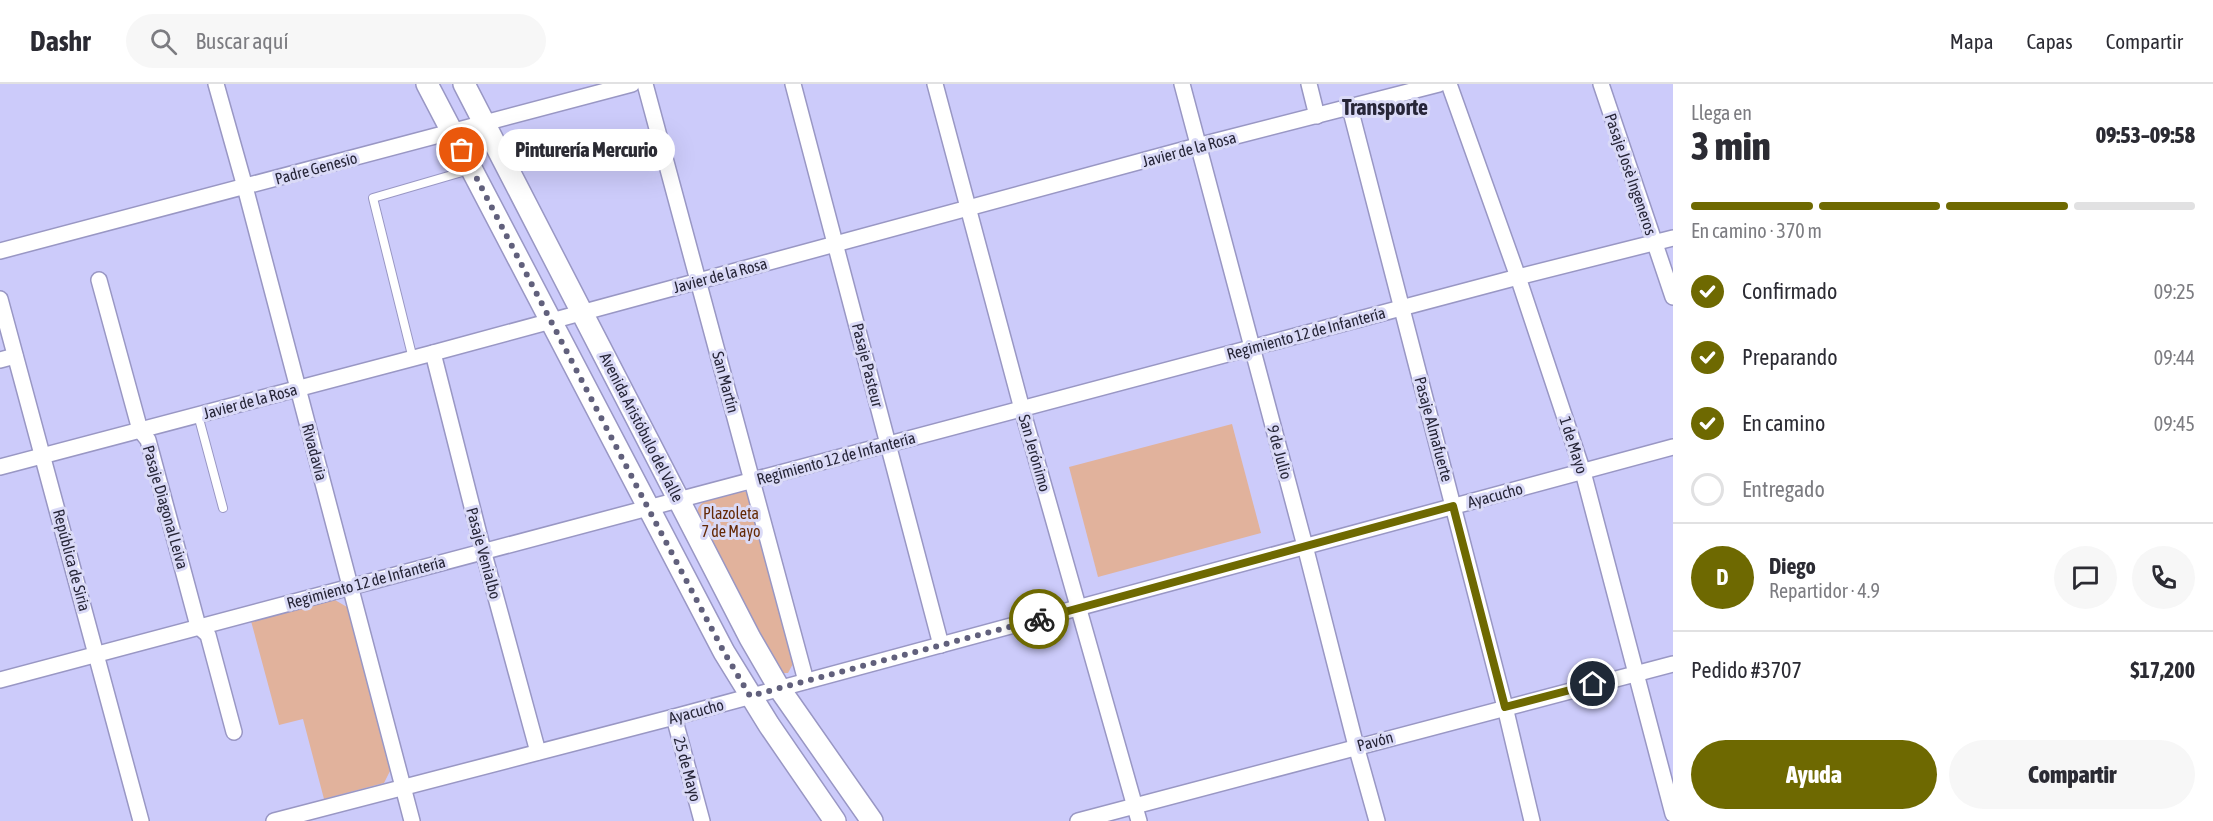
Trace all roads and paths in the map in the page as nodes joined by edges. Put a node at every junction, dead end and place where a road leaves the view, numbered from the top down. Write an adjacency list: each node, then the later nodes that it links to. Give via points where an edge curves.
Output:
1 (216, 84): 19 (street, Rivadavia)
2 (427, 84): 16 (main road, Avenida Aristóbulo del Valle)
3 (465, 84): 15 (main road, Avenida Aristóbulo del Valle)
4 (632, 84): 15 (street, Padre Genesio)
5 (645, 84): 27 (street, San Martín)
6 (793, 84): 23 (street, Pasaje Pasteur)
7 (934, 84): 20 (street, San Jerónimo)
8 (1182, 84): 17 (street, 9 de Julio)
9 (1309, 84): 14 (street)
10 (1439, 84): 13 (street, Javier de la Rosa)
11 (1449, 84): 25 (street, 1 de Mayo)
12 (1601, 84): 22 (street, Pasaje Josè Ingeneros)
13 (1350, 108): 14 (street, Javier de la Rosa); 30 (street, Pasaje Almafuerte)
14 (1317, 116): 17 (street, Javier de la Rosa)
15 (484, 123): 16 (street, Padre Genesio); 31 (main road, Avenida Aristóbulo del Valle)
16 (453, 132): 18 (main road, Avenida Aristóbulo del Valle); 19 (street, Padre Genesio)
17 (1197, 146): 20 (street, Javier de la Rosa); 33 (street, 9 de Julio)
18 (472, 169): 32 (main road, Avenida Aristóbulo del Valle); 36 (lane, via 372,198)
19 (245, 187): 24 (street, Padre Genesio); 37 (street, Rivadavia)
20 (968, 209): 23 (street, Javier de la Rosa); 38 (street, San Jerónimo)
21 (1673, 237): 22 (street, Regimiento 12 de Infantería)
22 (1654, 242): 25 (street, Regimiento 12 de Infantería); 28 (street, Pasaje Josè Ingeneros)
23 (837, 244): 27 (street, Javier de la Rosa); 41 (street, Pasaje Pasteur)
24 (0, 250)
25 (1518, 277): 30 (street, Regimiento 12 de Infantería); 45 (street, 1 de Mayo)
26 (99, 280): 40 (street, Pasaje Diagonal Leiva)
27 (698, 281): 31 (street, Javier de la Rosa); 46 (street, San Martín)
28 (1673, 297)
29 (0, 299): 35 (street, República de Siria)
30 (1402, 308): 33 (street, Regimiento 12 de Infantería); 48 (street, Pasaje Almafuerte)
31 (583, 312): 32 (street, Javier de la Rosa); 47 (main road, Avenida Aristóbulo del Valle)
32 (550, 322): 34 (street, Javier de la Rosa); 50 (main road, Avenida Aristóbulo del Valle)
33 (1251, 347): 38 (street, Regimiento 12 de Infantería); 51 (street, 9 de Julio)
34 (433, 353): 36 (street, Javier de la Rosa); 52 (street, Pasaje Venialbo)
35 (7, 358): 43 (street, República de Siria)
36 (413, 358): 37 (street, Javier de la Rosa)
37 (297, 389): 39 (street, Javier de la Rosa); 53 (street, Rivadavia)
38 (1022, 409): 41 (street, Regimiento 12 de Infantería); 54 (street, San Jerónimo)
39 (198, 415): 40 (street, Javier de la Rosa); 49 (lane)
40 (140, 430): 43 (street, Javier de la Rosa); 55 (street, Pasaje Diagonal Leiva, via 148,440)
41 (888, 445): 46 (street, Regimiento 12 de Infantería); 56 (street, Pasaje Pasteur)
42 (1673, 447): 45 (street, Ayacucho)
43 (44, 456): 44 (street, Javier de la Rosa); 57 (street, República de Siria)
44 (0, 467)
45 (1583, 472): 48 (street, Ayacucho); 59 (street, 1 de Mayo)
46 (753, 481): 47 (street, Regimiento 12 de Infantería); 61 (street, San Martín)
47 (680, 500): 50 (street, Regimiento 12 de Infantería); 62 (main road, Avenida Aristóbulo del Valle)
48 (1453, 506): 51 (street, Ayacucho); 64 (street, Pasaje Almafuerte)
49 (223, 508)
50 (648, 508): 52 (street, Regimiento 12 de Infantería); 63 (main road, Avenida Aristóbulo del Valle)
51 (1305, 546): 54 (street, Ayacucho); 67 (street, 9 de Julio)
52 (483, 550): 53 (street, Regimiento 12 de Infantería); 68 (street, Pasaje Venialbo)
53 (351, 586): 55 (street, Regimiento 12 de Infantería); 69 (street, Rivadavia)
54 (1079, 608): 56 (street, Ayacucho); 70 (street, San Jerónimo)
55 (198, 626): 57 (street, Regimiento 12 de Infantería); 66 (street, Pasaje Diagonal Leiva, via 208,635)
56 (941, 645): 61 (street, Ayacucho)
57 (97, 653): 60 (street, Regimiento 12 de Infantería); 72 (street, República de Siria)
58 (1673, 664): 59 (street, Pavón)
59 (1637, 672): 64 (street, Pavón); 71 (street, 1 de Mayo)
60 (0, 680)
61 (806, 681): 62 (street, Ayacucho)
62 (779, 688): 63 (street, Ayacucho); 77 (main road, Avenida Aristóbulo del Valle)
63 (750, 696): 65 (street, Ayacucho); 76 (main road, Avenida Aristóbulo del Valle)
64 (1505, 707): 67 (street, Pavón); 80 (street, Pasaje Almafuerte)
65 (674, 717): 68 (street, Ayacucho); 75 (street, 25 de Mayo)
66 (234, 732)
67 (1356, 746): 70 (street, Pavón); 79 (street, 9 de Julio)
68 (538, 752): 69 (street, Ayacucho)
69 (403, 787): 73 (street, Ayacucho); 74 (street, Rivadavia)
70 (1137, 813): 78 (street, Pavón)
71 (1673, 814)
72 (141, 821)
73 (274, 821)
74 (412, 821)
75 (702, 821)
76 (835, 821)
77 (872, 821)
78 (1078, 821)
79 (1377, 821)
80 (1532, 821)

